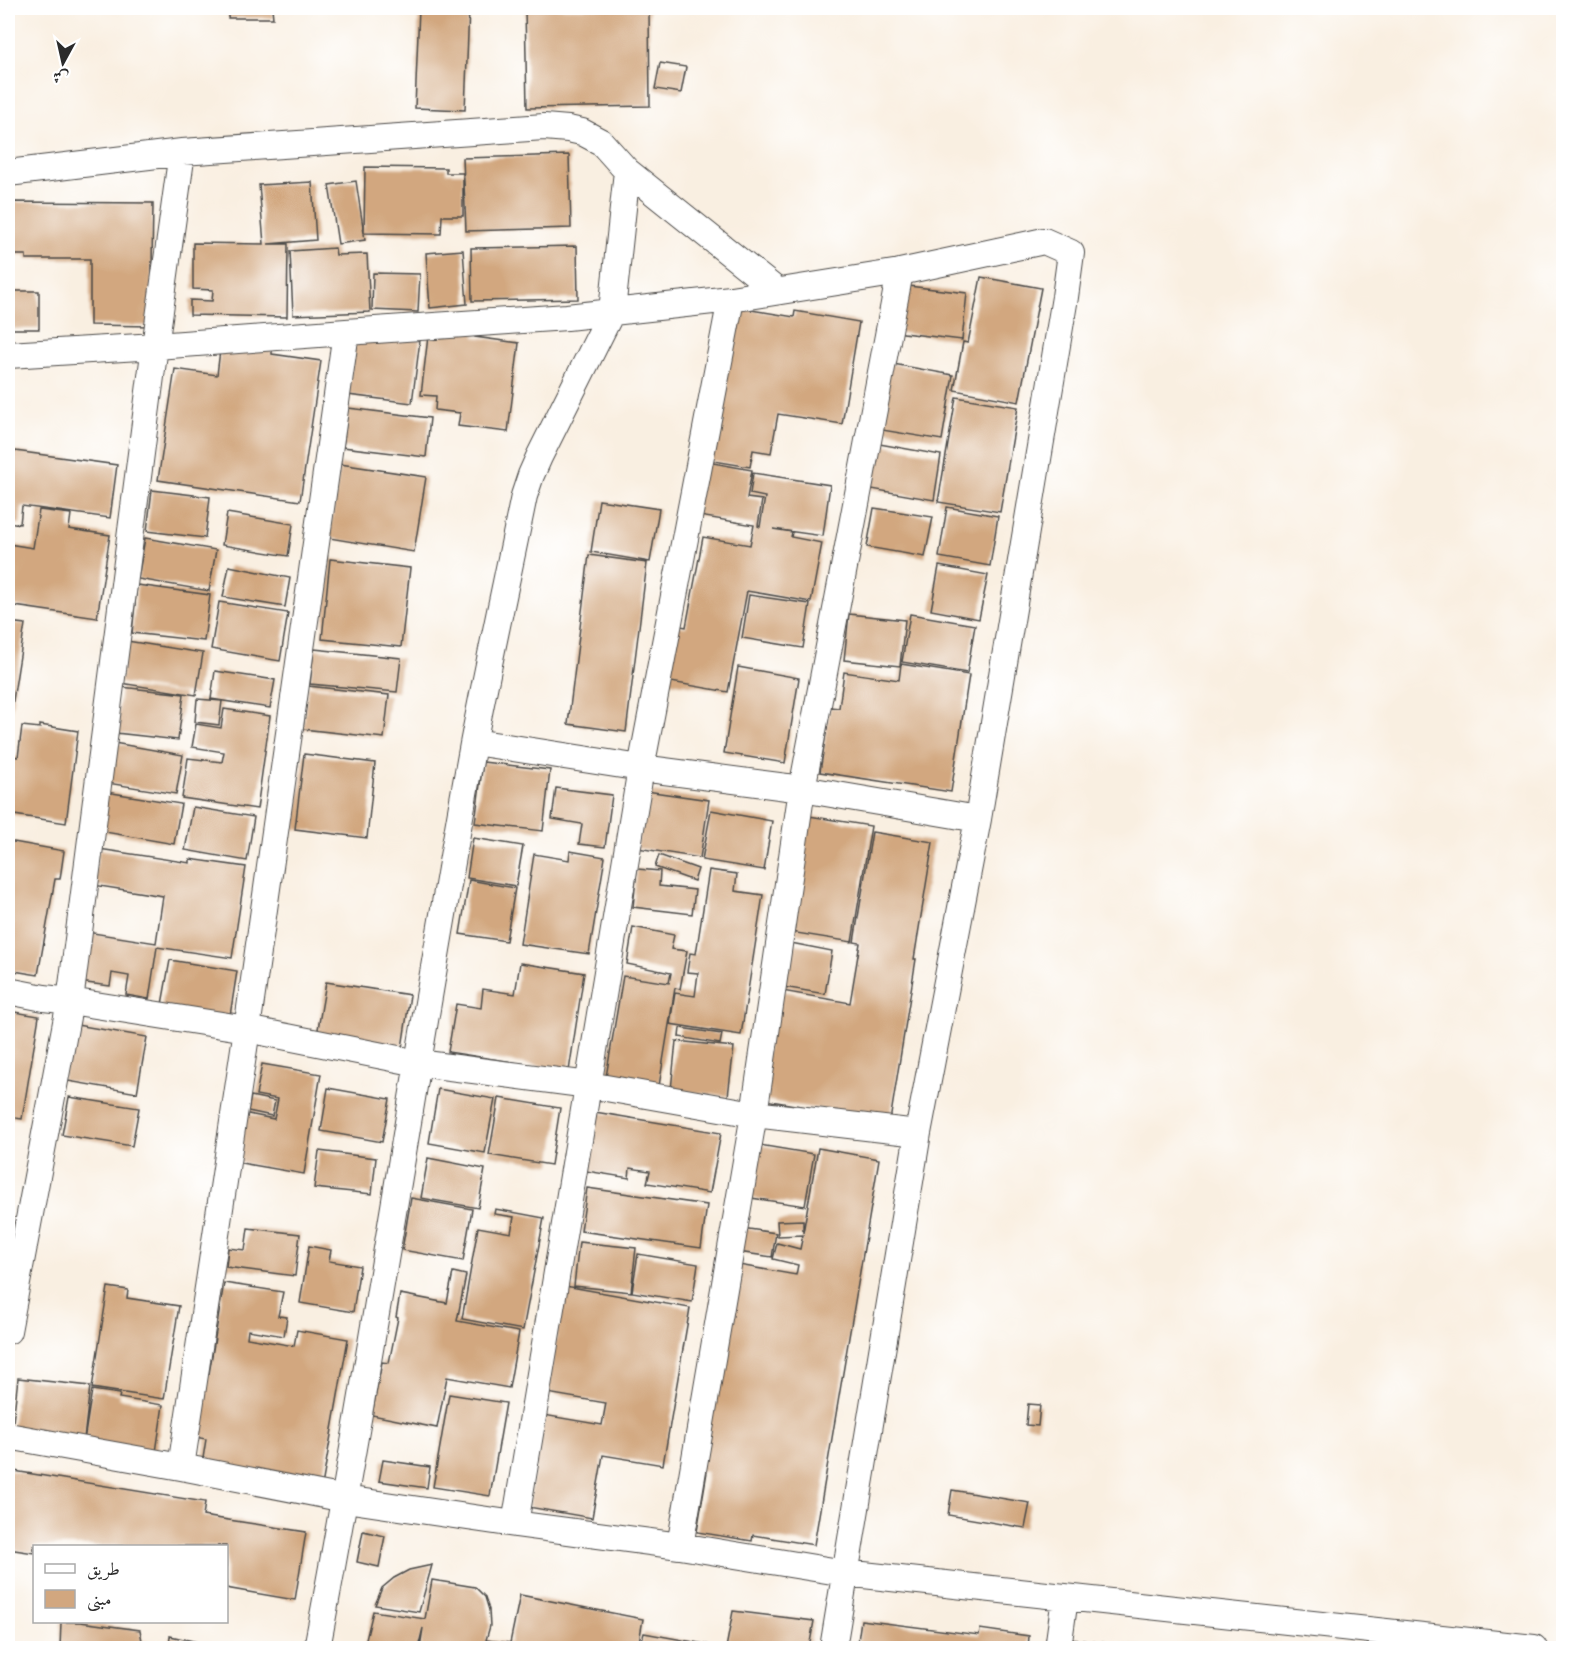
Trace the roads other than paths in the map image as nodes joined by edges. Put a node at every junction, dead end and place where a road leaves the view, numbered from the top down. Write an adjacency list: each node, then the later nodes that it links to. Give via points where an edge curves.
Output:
1 (182, 152): 2 (street, via 544,127 582,132 601,142); 3 (street); 9 (street)
2 (627, 171): 5 (street); 7 (street)
3 (8, 173)
4 (900, 272): 5 (street); 13 (street); 14 (street, via 1044,241 1071,253)
5 (777, 291): 6 (street)
6 (731, 299): 7 (street); 12 (street)
7 (612, 311): 8 (street); 11 (street, via 524,496)
8 (346, 332): 9 (street); 17 (street)
9 (156, 346): 10 (street); 16 (street)
10 (8, 355)
11 (474, 742): 12 (street); 18 (street)
12 (641, 768): 13 (street); 19 (street)
13 (802, 789): 14 (street); 20 (street)
14 (978, 819): 21 (street)
15 (8, 991): 16 (street)
16 (70, 1001): 17 (street); 22 (street)
17 (247, 1029): 18 (street); 24 (street)
18 (418, 1063): 19 (street); 25 (street)
19 (589, 1085): 20 (street); 26 (street)
20 (754, 1114): 21 (street); 27 (street)
21 (918, 1133): 28 (street)
22 (8, 1331)
23 (8, 1436): 24 (street)
24 (181, 1467): 25 (street)
25 (345, 1499): 26 (street); 31 (street)
26 (515, 1524): 27 (street)
27 (680, 1545): 28 (street)
28 (845, 1574): 29 (street); 32 (street)
29 (1065, 1598): 30 (street); 33 (street)
30 (1330, 1638): 34 (street)
31 (317, 1648)
32 (833, 1648)
33 (1058, 1648)
34 (1534, 1648)

